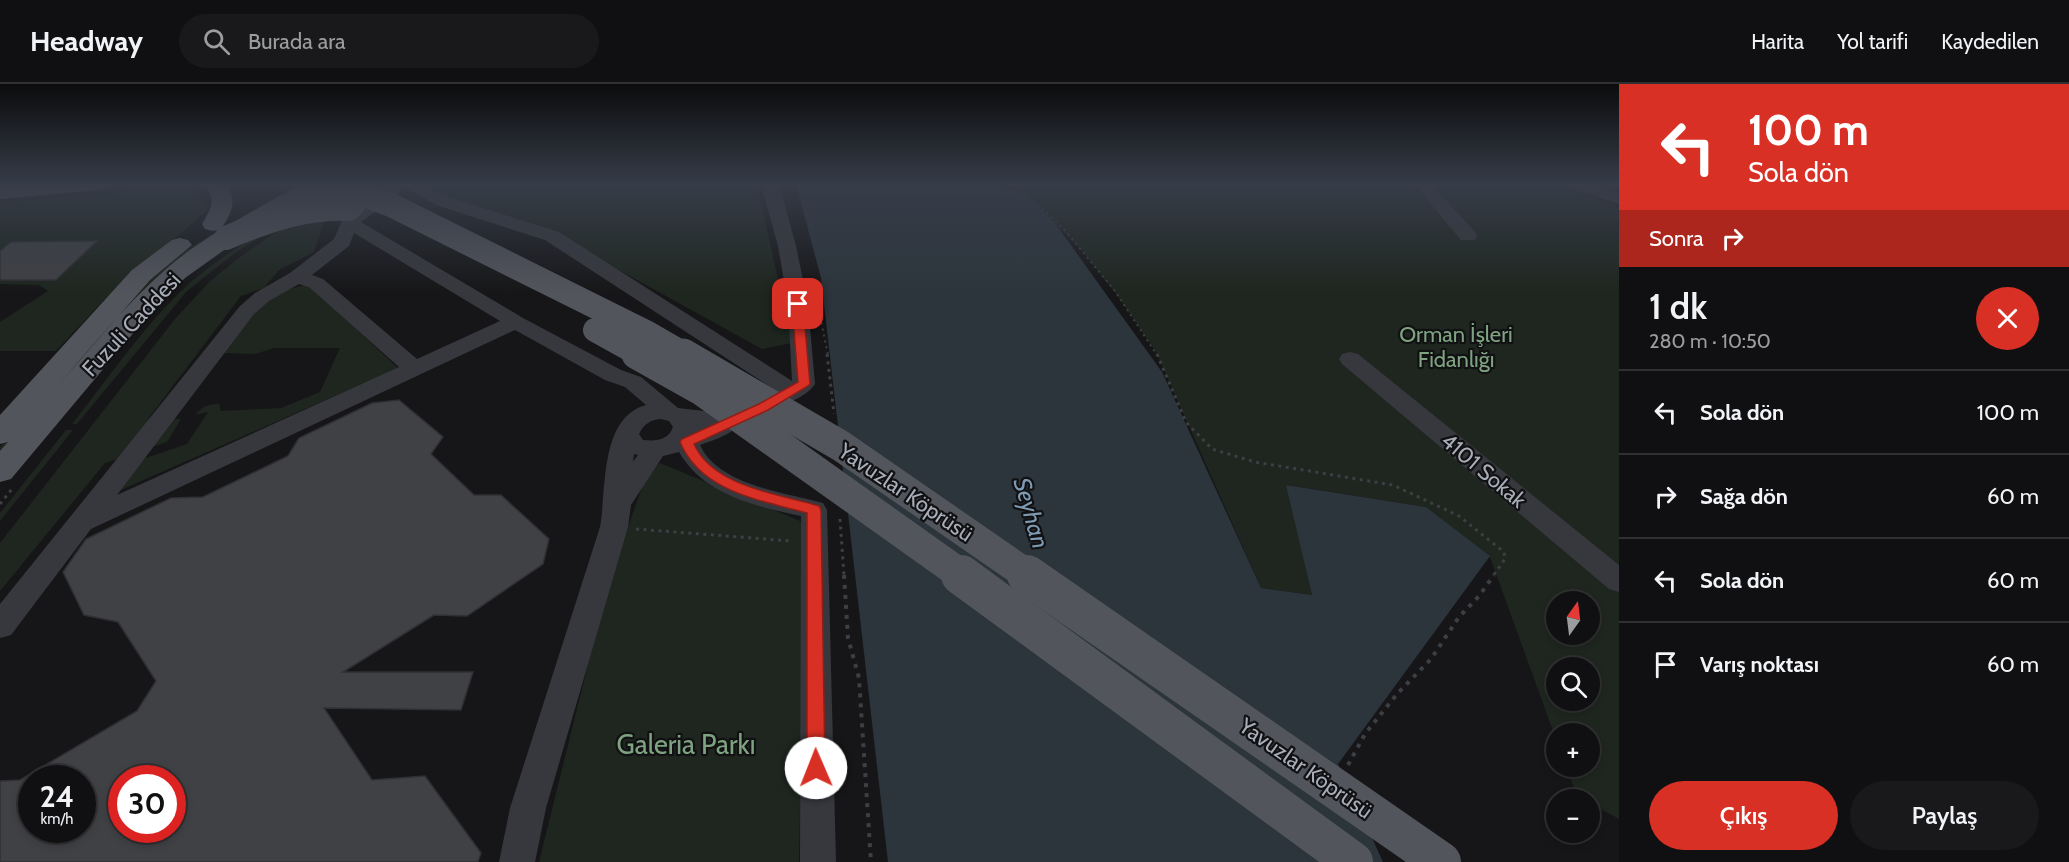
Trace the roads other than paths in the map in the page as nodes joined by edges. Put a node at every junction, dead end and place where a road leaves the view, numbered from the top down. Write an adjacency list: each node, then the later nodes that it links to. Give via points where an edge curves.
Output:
1 (221, 220): 11 (main road)
2 (238, 220): 11 (main road, Fuzuli Caddesi)
3 (274, 220): 11 (main road, bridge)
4 (362, 220): 13 (street, via 342,242)
5 (406, 220): 14 (street)
6 (419, 220): 29 (main road, Yavuzlar Köprüsü, bridge, via 703,391)
7 (426, 220): 30 (main road, Yavuzlar Köprüsü, bridge, via 646,332 841,446)
8 (503, 220): 18 (street, via 552,236)
9 (781, 220): 18 (street, via 798,304 804,384)
10 (1454, 220): 12 (street)
11 (219, 231): 21 (main road, Fuzuli Caddesi, via 168,253 141,275); 22 (main road, Fuzuli Caddesi, via 147,301)
12 (1468, 236)
13 (297, 277): 16 (street, via 316,283); 24 (street, via 247,310)
14 (516, 322): 16 (street); 17 (street)
15 (1350, 359): 25 (street, 4101 Sokak)
16 (415, 369): 24 (street)
17 (613, 375): 19 (street, via 626,400); 20 (street, via 633,382)
18 (792, 391): 20 (street, via 709,433)
19 (629, 428): 20 (street, via 649,413); 20 (street, via 635,446); 23 (street, via 618,477)
20 (674, 433): 23 (street); 28 (street, via 710,472 740,490 814,510)
21 (0, 434)
22 (7, 479)
23 (616, 515): 27 (street, via 528,808)
24 (81, 523): 26 (street)
25 (1619, 581)
26 (0, 626)
27 (517, 862)
28 (818, 862)
29 (1353, 862)
30 (1441, 862)

